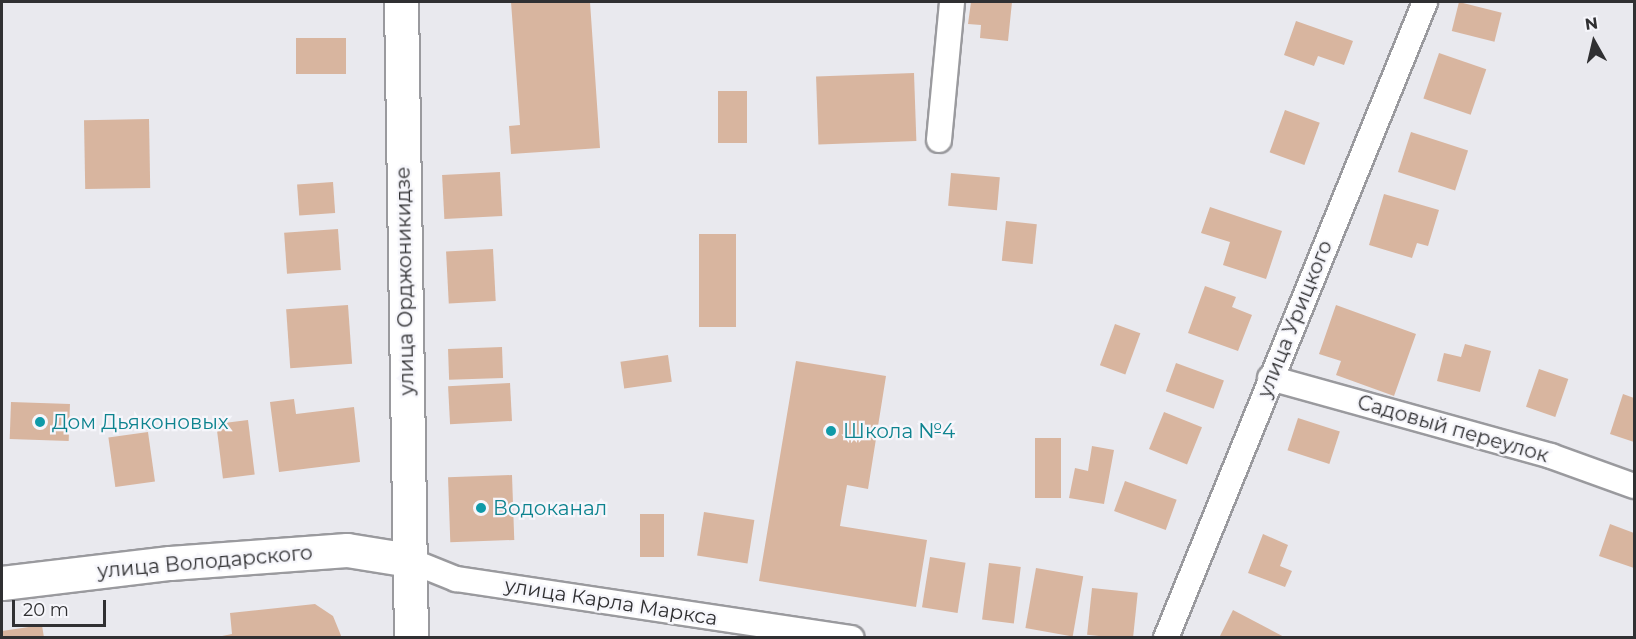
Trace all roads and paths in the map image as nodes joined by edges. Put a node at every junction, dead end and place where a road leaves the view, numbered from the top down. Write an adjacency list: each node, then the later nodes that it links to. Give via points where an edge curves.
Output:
1 (401, 2): 7 (main road, улица Орджоникидзе)
2 (952, 2): 4 (street)
3 (1425, 2): 5 (street, улица Урицкого)
4 (939, 140)
5 (1270, 378): 6 (street, Садовый переулок, via 1551,456); 11 (street, улица Урицкого)
6 (1635, 486)
7 (409, 560): 8 (main road, улица Володарского, via 347,550 170,563); 9 (main road, улица Орджоникидзе); 10 (street, улица Карла Маркса, via 456,579)
8 (2, 583)
9 (411, 638)
10 (852, 638)
11 (1166, 638)

